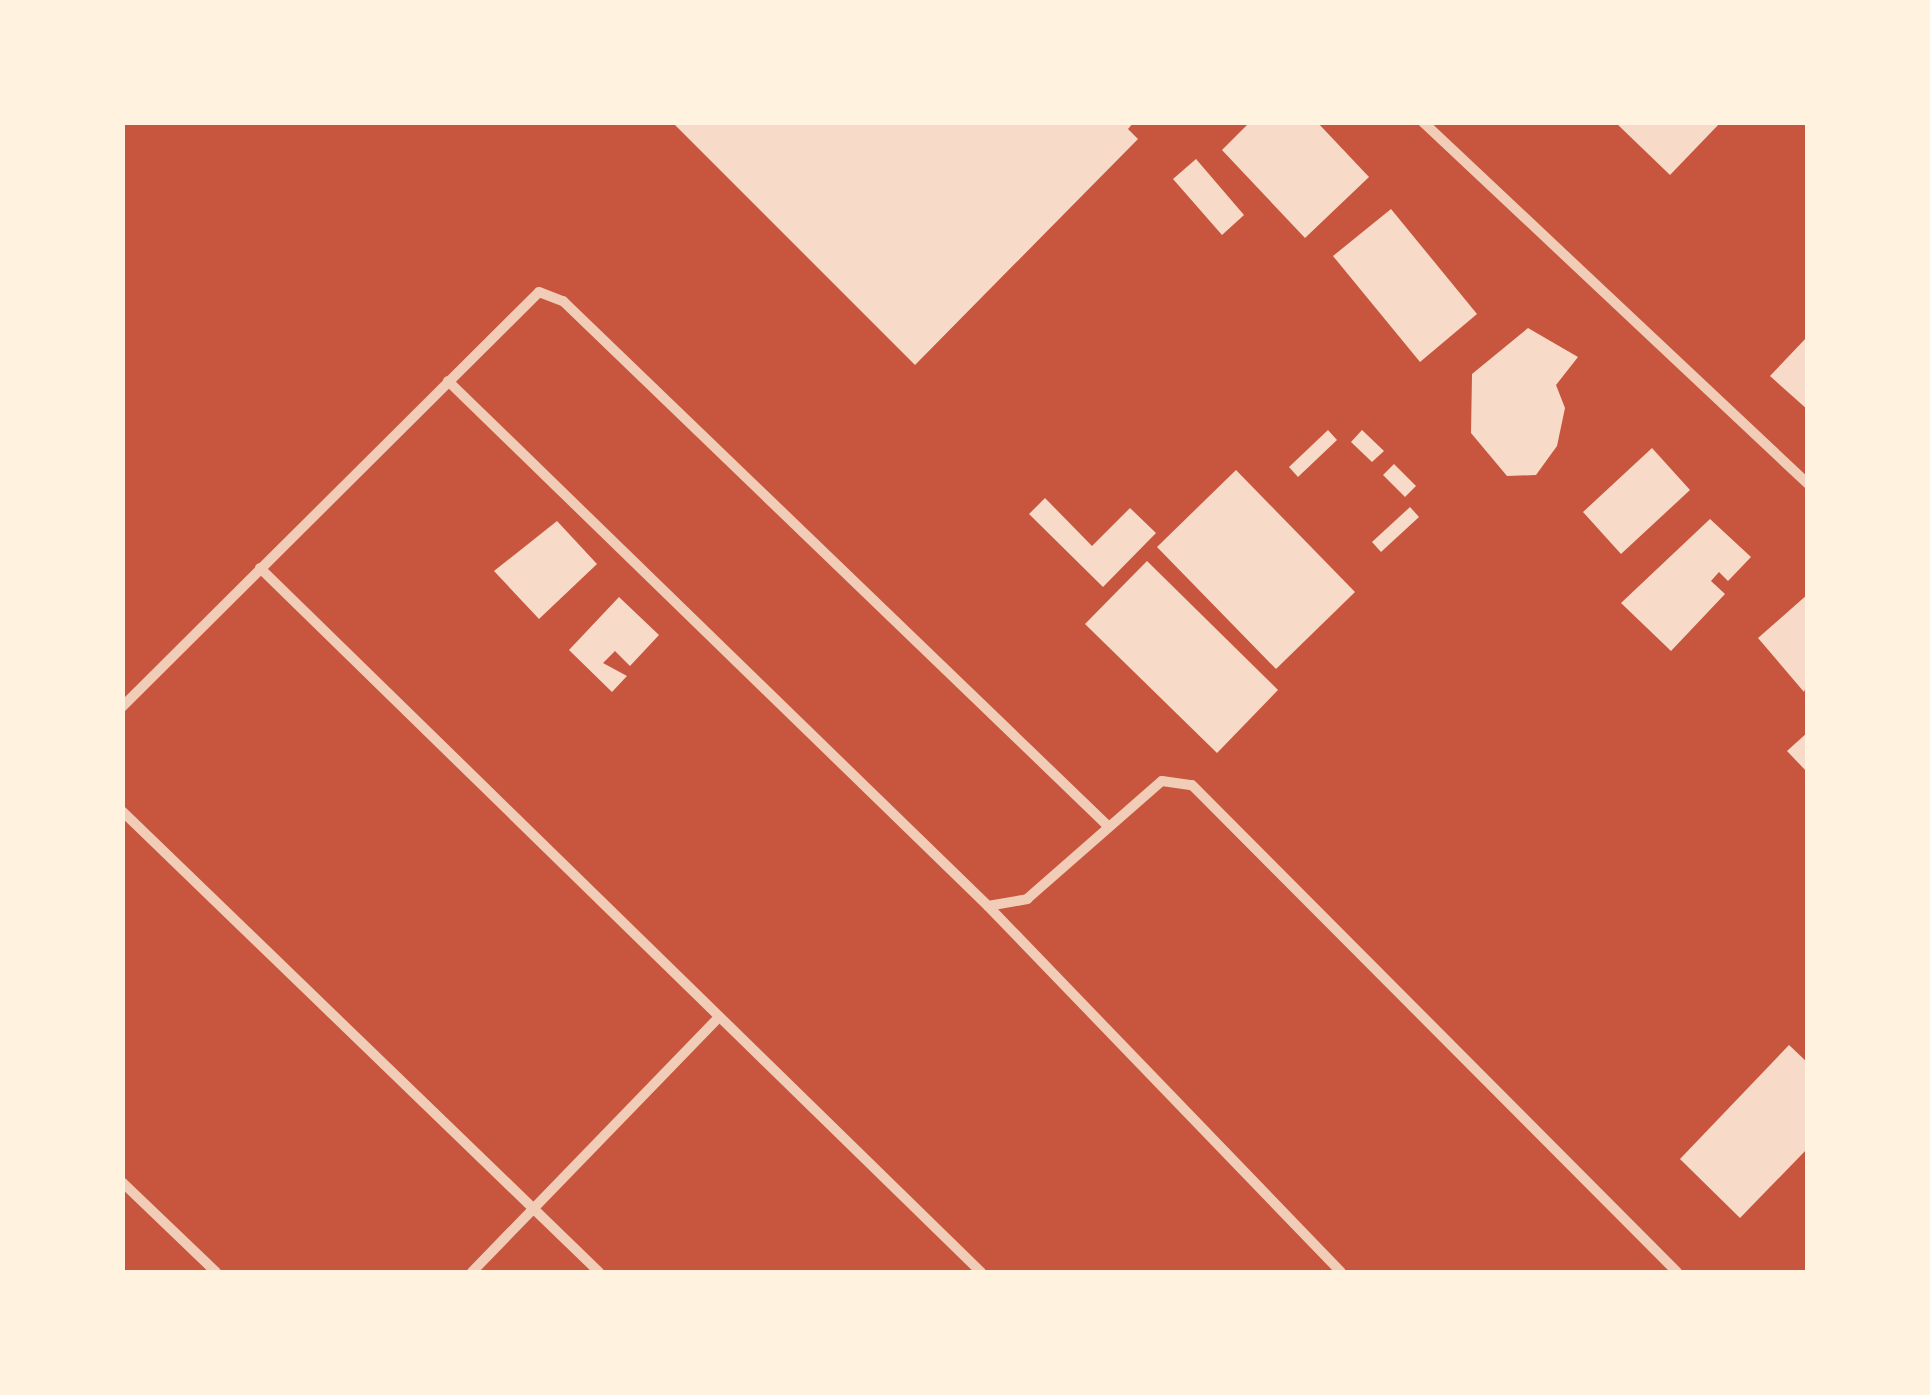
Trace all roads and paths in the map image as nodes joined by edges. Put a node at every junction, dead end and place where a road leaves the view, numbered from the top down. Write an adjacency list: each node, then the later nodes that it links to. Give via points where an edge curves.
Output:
1 (1423, 122): 3 (street)
2 (448, 381): 4 (street); 7 (street, via 528,296 563,300); 8 (street)
3 (1808, 484)
4 (260, 568): 5 (street); 9 (street)
5 (122, 706)
6 (122, 811): 11 (street)
7 (1107, 825): 8 (street, via 1018,906); 17 (street, via 1162,780 1192,785)
8 (988, 906): 16 (street)
9 (720, 1017): 11 (street); 15 (street)
10 (122, 1182): 12 (street)
11 (532, 1207): 13 (street); 14 (street)
12 (216, 1272)
13 (472, 1272)
14 (599, 1272)
15 (980, 1272)
16 (1341, 1272)
17 (1677, 1272)

